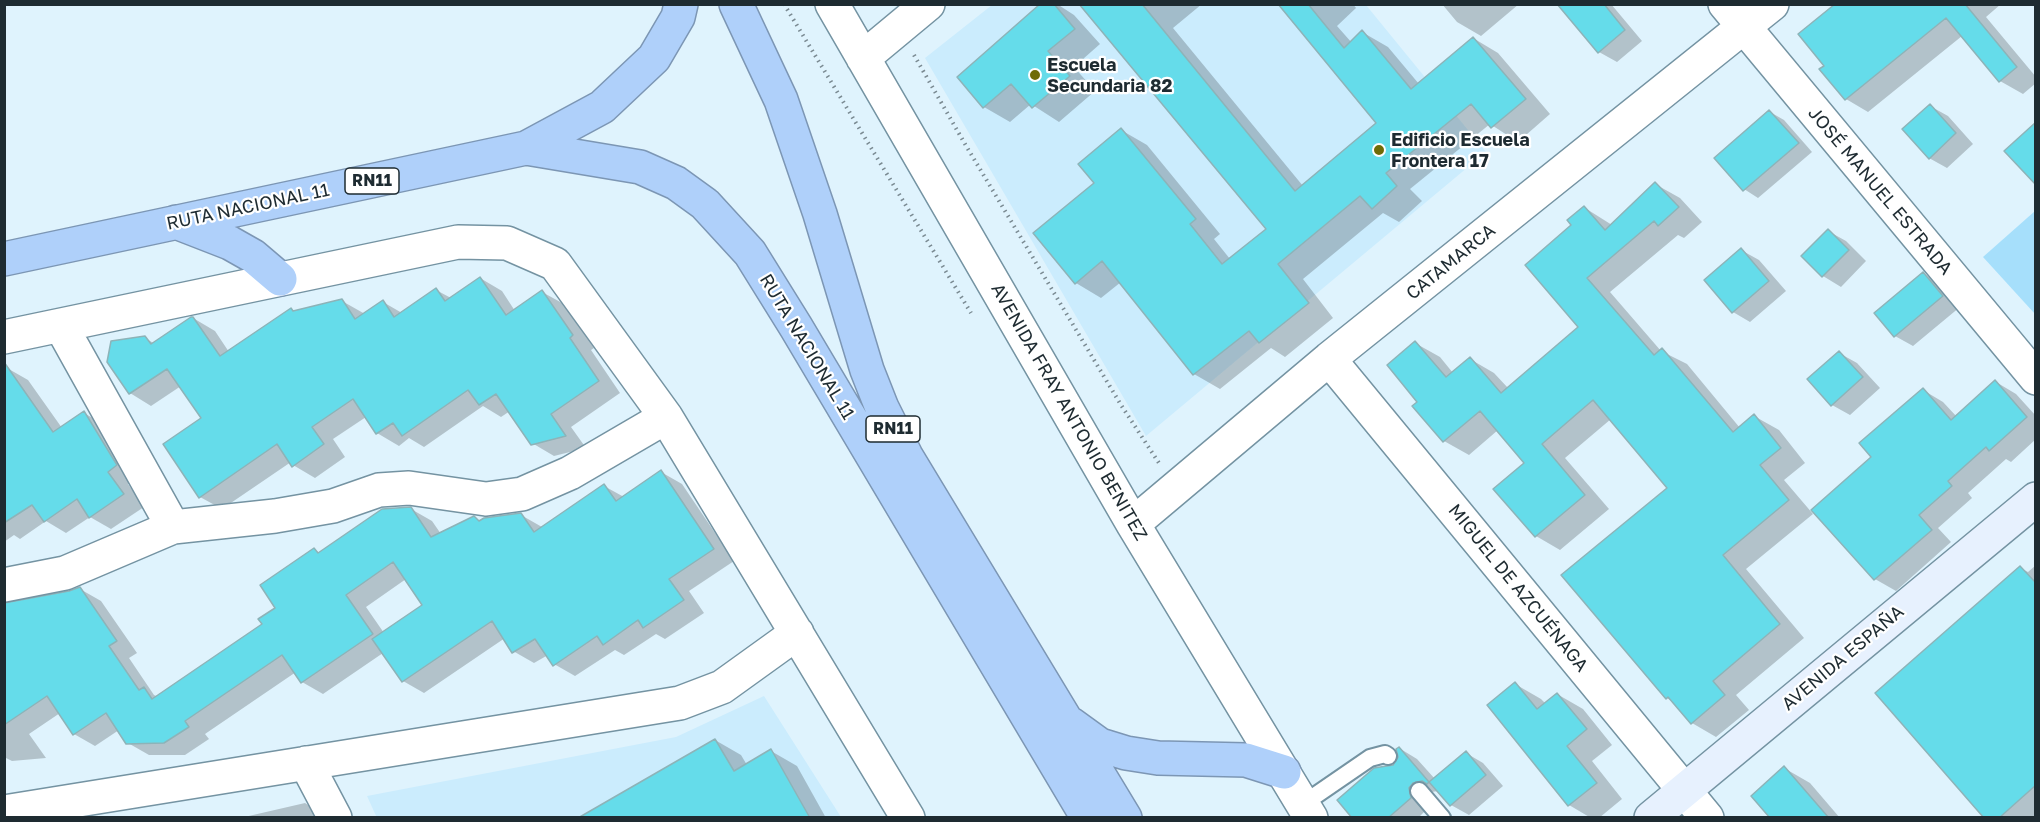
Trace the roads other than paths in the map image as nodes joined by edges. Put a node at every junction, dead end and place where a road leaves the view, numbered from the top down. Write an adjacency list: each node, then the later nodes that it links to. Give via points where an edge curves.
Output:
1 (681, 4): 8 (highway, RUTA NACIONAL 11 / RN11, via 678,17 654,58 602,107)
2 (736, 4): 22 (highway, RUTA NACIONAL 11 / RN11, via 781,100 882,408 906,456)
3 (832, 4): 7 (street, AVENIDA FRAY ANTONIO BENITEZ)
4 (928, 4): 7 (street)
5 (1772, 4): 6 (street, CATAMARCA)
6 (1734, 16): 14 (street, CATAMARCA); 15 (street, JOSÉ MANUEL ESTRADA)
7 (863, 58): 18 (street, AVENIDA FRAY ANTONIO BENITEZ)
8 (526, 148): 9 (highway, RUTA NACIONAL 11 / RN11); 32 (highway, RUTA NACIONAL 11 / RN11, via 640,167 676,183 705,204 750,253)
9 (176, 222): 10 (highway, RUTA NACIONAL 11 / RN11); 11 (highway, via 230,243 253,256)
10 (4, 259)
11 (279, 279): 12 (street); 16 (street, via 458,242 507,243 555,264)
12 (60, 326): 13 (street); 19 (street)
13 (4, 338)
14 (1329, 359): 18 (street, CATAMARCA); 26 (street, MIGUEL DE AZCUÉNAGA)
15 (2036, 378)
16 (666, 417): 19 (street, via 570,473 522,494 486,499 409,488 379,490 333,506); 21 (street)
17 (2036, 499): 26 (main road, AVENIDA ESPAÑA)
18 (1133, 524): 25 (street, AVENIDA FRAY ANTONIO BENITEZ)
19 (173, 527): 20 (street, via 65,573)
20 (4, 585)
21 (796, 633): 24 (street, via 722,687 680,703); 31 (street)
22 (1066, 720): 25 (highway, via 1100,745 1126,753 1158,758 1246,760); 33 (highway, RUTA NACIONAL 11 / RN11)
23 (1388, 756): 28 (lane, via 1385,753 1370,759)
24 (306, 763): 29 (street); 30 (street)
25 (1284, 772): 28 (street, AVENIDA FRAY ANTONIO BENITEZ)
26 (1684, 790): 35 (main road, AVENIDA ESPAÑA); 36 (street, MIGUEL DE AZCUÉNAGA)
27 (1419, 791): 34 (lane)
28 (1307, 811)
29 (8, 814)
30 (335, 818)
31 (908, 818)
32 (1088, 818)
33 (1125, 818)
34 (1442, 818)
35 (1651, 818)
36 (1707, 818)

